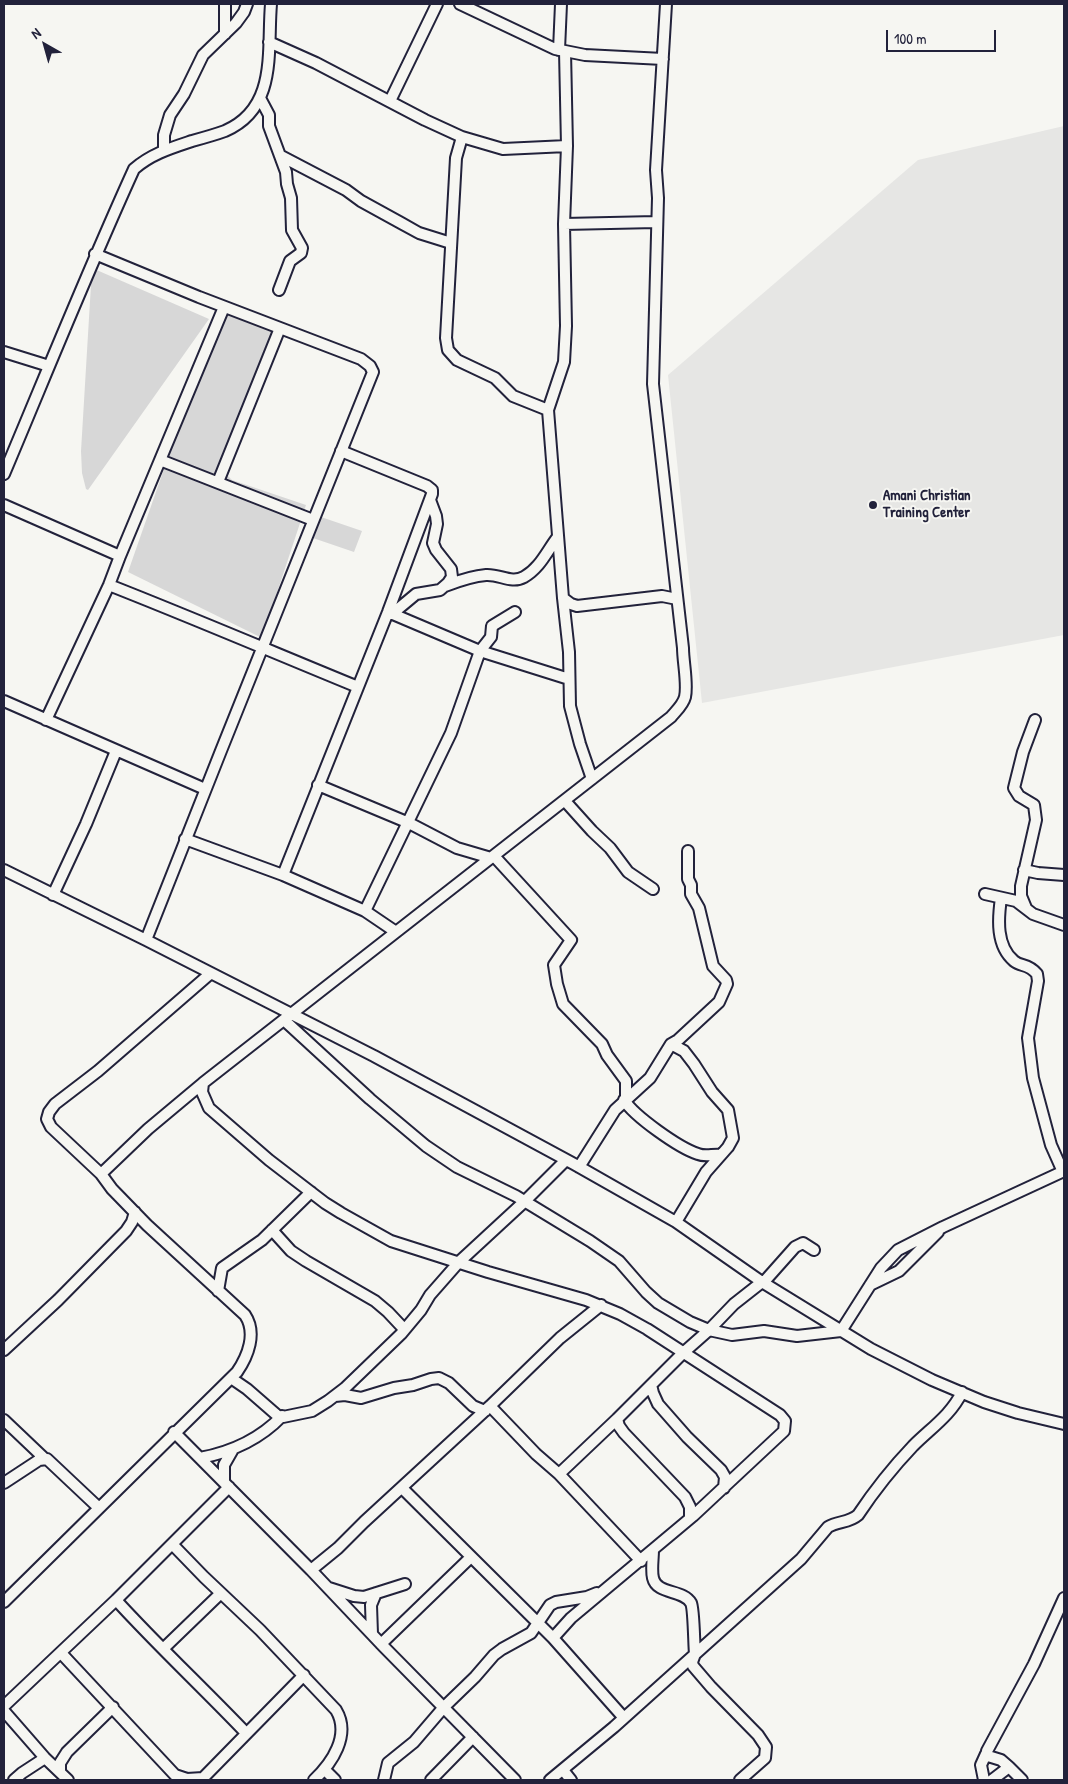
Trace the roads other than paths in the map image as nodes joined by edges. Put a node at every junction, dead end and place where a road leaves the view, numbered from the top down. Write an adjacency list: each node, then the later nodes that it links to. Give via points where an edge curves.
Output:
1 (225, 4): 8 (street)
2 (247, 4): 8 (street)
3 (271, 4): 9 (street)
4 (437, 4): 13 (street)
5 (460, 4): 10 (street)
6 (560, 4): 10 (street)
7 (666, 4): 11 (street)
8 (225, 34): 16 (street, via 203,54 170,116 164,135)
9 (270, 42): 12 (street, via 266,82); 13 (street)
10 (562, 51): 11 (street); 15 (street)
11 (663, 59): 18 (street)
12 (260, 98): 16 (street, via 248,116 225,131); 17 (street, via 269,115 269,126)
13 (390, 101): 14 (street)
14 (462, 137): 15 (street, via 503,149); 20 (street, via 456,158)
15 (566, 146): 19 (street)
16 (164, 150): 21 (street, via 134,169)
17 (281, 156): 20 (street, via 401,224); 22 (street, via 291,198 292,230 302,248 301,253 290,261)
18 (656, 222): 19 (street); 40 (street, via 653,384)
19 (564, 224): 27 (street, via 564,362)
20 (451, 243): 27 (street, via 448,350 457,360 495,378 513,396)
21 (95, 254): 23 (street); 26 (street)
22 (280, 290)
23 (224, 307): 24 (street); 29 (street)
24 (280, 328): 28 (street, via 361,359 372,369); 31 (street)
25 (4, 352): 26 (street)
26 (49, 366): 30 (street)
27 (548, 410): 35 (street)
28 (341, 451): 32 (street, via 427,486 432,491); 34 (street)
29 (160, 460): 31 (street); 36 (street)
30 (5, 467)
31 (218, 482): 34 (street)
32 (430, 500): 38 (street, via 437,524 433,543 452,573); 42 (street)
33 (4, 505): 36 (street)
34 (313, 520): 43 (street)
35 (557, 538): 38 (street, via 539,564 523,578 480,575); 39 (street)
36 (120, 556): 37 (street)
37 (110, 585): 43 (street); 48 (street)
38 (444, 587): 42 (street, via 421,592)
39 (563, 598): 40 (street, via 577,606 662,596); 45 (street)
40 (677, 599): 51 (street, via 685,698 671,717)
41 (514, 612): 44 (street, via 492,626 491,637)
42 (390, 613): 44 (street); 46 (street)
43 (261, 648): 46 (street); 53 (street)
44 (480, 651): 45 (street); 55 (street, via 451,733)
45 (569, 679): 51 (street, via 573,720)
46 (358, 687): 52 (street)
47 (4, 701): 48 (street)
48 (46, 720): 50 (street)
49 (1035, 720): 60 (street, via 1014,788 1019,796 1035,807 1036,820)
50 (116, 751): 53 (street); 65 (street)
51 (592, 779): 54 (street)
52 (318, 785): 55 (street); 61 (street)
53 (205, 789): 56 (street)
54 (565, 801): 58 (street); 63 (street, via 628,872)
55 (409, 823): 58 (street, via 457,848); 68 (street)
56 (185, 839): 61 (street); 71 (street)
57 (688, 852): 74 (street, via 691,894 699,908 713,966 727,984 719,1002)
58 (493, 857): 70 (street); 76 (street, via 571,940 554,965 561,1000 602,1044 626,1081)
59 (4, 870): 65 (street)
60 (1024, 870): 62 (street); 67 (street, via 1021,891)
61 (283, 875): 68 (street)
62 (1064, 876)
63 (653, 889)
64 (985, 894): 66 (street)
65 (53, 895): 71 (street)
66 (1001, 898): 67 (street, via 1016,901); 80 (street, via 998,923 1004,946 1013,960 1028,965 1037,974 1028,1038 1033,1078 1051,1145)
67 (1026, 908): 69 (street, via 1037,916)
68 (366, 911): 70 (street)
69 (1064, 925)
70 (396, 932): 73 (street)
71 (146, 940): 72 (street)
72 (211, 973): 73 (street); 81 (street, via 49,1112 50,1127)
73 (287, 1017): 75 (street); 78 (street, via 374,1056); 83 (street, via 370,1099 426,1146 457,1167)
74 (671, 1044): 76 (street, via 652,1074); 77 (street, via 684,1051 730,1114 733,1138)
75 (203, 1083): 81 (street); 82 (street, via 203,1098 209,1108)
76 (625, 1099): 77 (street, via 638,1116 694,1153); 79 (street, via 610,1116)
77 (721, 1155): 85 (street, via 706,1172)
78 (566, 1160): 79 (street); 83 (street)
79 (579, 1167): 85 (street)
80 (1063, 1172): 88 (street)
81 (101, 1174): 84 (street)
82 (311, 1192): 89 (street); 91 (street, via 391,1241)
83 (524, 1202): 91 (street); 97 (street, via 619,1262 646,1292 667,1309)
84 (134, 1212): 86 (street); 87 (street)
85 (676, 1222): 92 (street)
86 (130, 1225): 87 (street); 99 (street, via 58,1300)
87 (146, 1225): 94 (street)
88 (943, 1227): 93 (street, via 899,1271); 93 (street, via 898,1250)
89 (272, 1230): 94 (street, via 222,1268); 96 (street, via 291,1251 375,1301)
90 (814, 1250): 92 (street, via 800,1244)
91 (459, 1262): 95 (street); 96 (street)
92 (762, 1282): 97 (street); 98 (street)
93 (869, 1286): 98 (street)
94 (218, 1291): 101 (street, via 245,1315 250,1325 251,1338 244,1360)
95 (601, 1305): 100 (street, via 647,1329); 105 (street, via 560,1338)
96 (404, 1329): 104 (street)
97 (708, 1330): 98 (street, via 737,1335 764,1331 797,1336); 100 (street)
98 (841, 1331): 103 (street, via 871,1349)
99 (4, 1350)
100 (683, 1353): 102 (street); 118 (street, via 758,1399 785,1420 784,1431)
101 (231, 1378): 106 (street, via 272,1412); 110 (street)
102 (651, 1385): 107 (street); 118 (street, via 658,1404 721,1470 725,1477)
103 (962, 1392): 109 (street, via 1018,1413); 140 (street, via 952,1410 909,1451 858,1515 828,1527 801,1559)
104 (335, 1396): 105 (street, via 361,1398 439,1378 473,1406); 106 (street, via 312,1411)
105 (487, 1409): 114 (street); 117 (street)
106 (282, 1416): 111 (street, via 257,1437)
107 (617, 1419): 114 (street); 120 (street, via 624,1433 689,1502)
108 (4, 1420): 113 (street)
109 (1064, 1424)
110 (174, 1432): 112 (street); 119 (street)
111 (232, 1450): 112 (street); 116 (street, via 224,1465)
112 (200, 1458): 116 (street)
113 (45, 1459): 115 (street); 119 (street, via 50,1460)
114 (559, 1474): 124 (street)
115 (4, 1483)
116 (226, 1485): 121 (street); 125 (street)
117 (402, 1488): 123 (street); 125 (street)
118 (724, 1488): 120 (street)
119 (99, 1508): 132 (street)
120 (690, 1518): 122 (street)
121 (172, 1544): 129 (street); 131 (street)
122 (653, 1550): 124 (street); 140 (street, via 654,1582 685,1597 692,1605)
123 (471, 1557): 134 (street); 137 (street)
124 (641, 1561): 127 (street)
125 (312, 1570): 128 (street)
126 (405, 1584): 130 (street)
127 (609, 1587): 134 (street, via 587,1597 550,1605); 136 (street, via 571,1618)
128 (328, 1588): 130 (street, via 358,1597); 135 (street)
129 (221, 1593): 138 (street); 141 (street)
130 (376, 1593): 135 (street, via 371,1605)
131 (116, 1600): 138 (street); 139 (street)
132 (4, 1602)
133 (1063, 1602): 149 (street)
134 (538, 1624): 136 (street); 144 (street, via 494,1656)
135 (372, 1634): 137 (street)
136 (553, 1638): 146 (street)
137 (382, 1644): 144 (street)
138 (163, 1649): 147 (street)
139 (61, 1653): 142 (street); 143 (street)
140 (695, 1654): 146 (street); 164 (street, via 693,1666 766,1747 766,1758)
141 (304, 1675): 147 (street); 152 (street, via 340,1719 338,1744)
142 (4, 1706)
143 (113, 1707): 147 (street, via 175,1775 187,1779 203,1778); 154 (street, via 67,1752 60,1763)
144 (444, 1707): 148 (street); 160 (street, via 414,1742 388,1764)
145 (4, 1711): 150 (street)
146 (624, 1718): 153 (street)
147 (246, 1733)
148 (473, 1736): 155 (street); 161 (street)
149 (986, 1754): 151 (street); 165 (street, via 981,1765)
150 (45, 1758): 154 (street); 156 (street)
151 (1009, 1767): 166 (street); 167 (street)
152 (325, 1770): 158 (street); 159 (street)
153 (563, 1770): 162 (street); 163 (street)
154 (60, 1772): 157 (street)
155 (435, 1778)
156 (14, 1780)
157 (68, 1780)
158 (314, 1780)
159 (335, 1780)
160 (384, 1780)
161 (515, 1780)
162 (550, 1780)
163 (571, 1780)
164 (740, 1780)
165 (984, 1780)
166 (992, 1780)
167 (1022, 1780)

